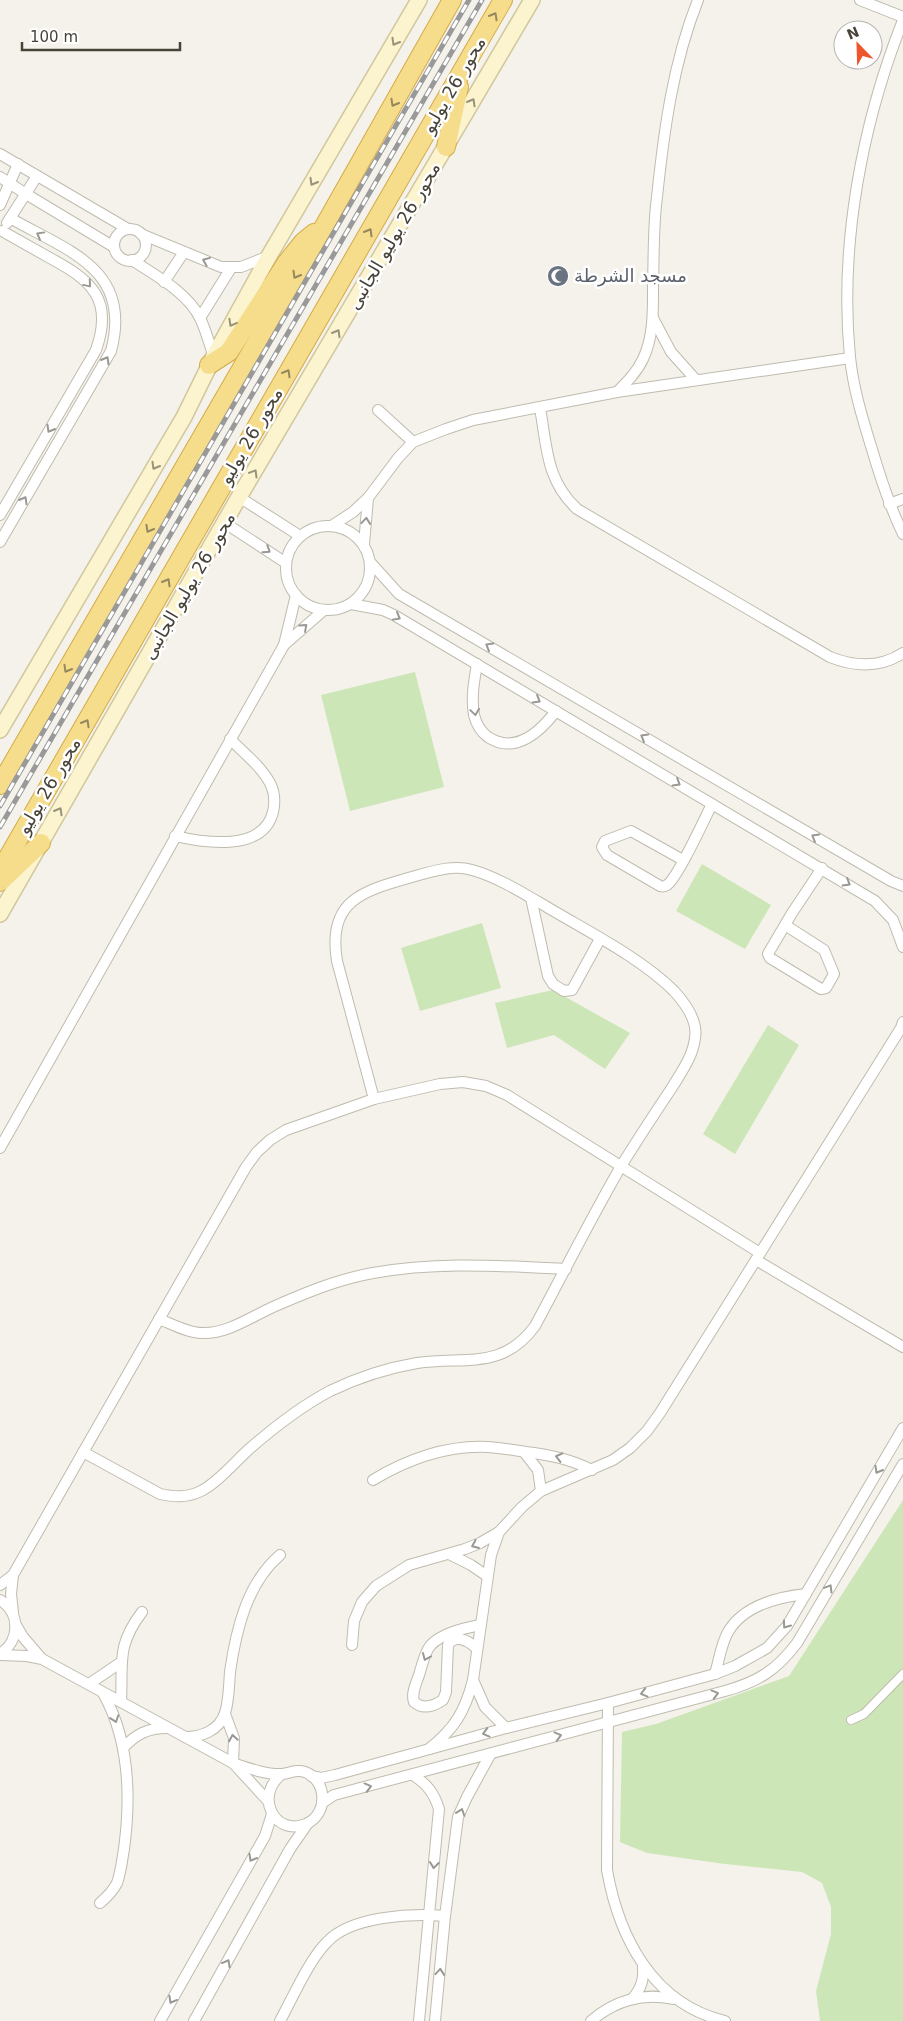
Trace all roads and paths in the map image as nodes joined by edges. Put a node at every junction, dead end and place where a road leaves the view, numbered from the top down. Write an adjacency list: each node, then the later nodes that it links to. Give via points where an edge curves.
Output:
1 (420, 0): 23 (main road, one-way to 23)
2 (452, 0): 17 (highway, one-way to 17)
3 (503, 0): 8 (highway, محور 26 يوليو, one-way to 3)
4 (532, 0): 9 (main road, محور 26 يوليو الجانبى, one-way to 4)
5 (698, 0): 27 (street, via 671,94 656,198)
6 (860, 0): 7 (street)
7 (903, 18): 29 (street, via 880,86 857,188 850,248)
8 (462, 70): 9 (highway); 64 (highway, محور 26 يوليو, one-way to 8)
9 (446, 148): 36 (main road, محور 26 يوليو الجانبى, one-way to 9)
10 (0, 154): 11 (street)
11 (18, 164): 12 (street); 13 (street)
12 (37, 176): 14 (street); 18 (street)
13 (5, 179): 14 (street); 15 (street)
14 (26, 194): 16 (street); 21 (street)
15 (0, 205)
16 (10, 218): 19 (street); 45 (street, one-way to 16, via 111,351 116,323 111,295 97,270 86,260)
17 (323, 228): 30 (highway, via 302,242 294,252 229,352); 58 (highway, one-way to 58)
18 (128, 229): 20 (street); 21 (street, via 116,237)
19 (1, 233): 40 (street, one-way to 40, via 76,272 95,294 101,307 102,322 96,350)
20 (141, 234): 22 (street); 24 (street, via 145,247 140,256)
21 (114, 247): 24 (street, via 122,258)
22 (184, 252): 25 (street, one-way to 22); 26 (street)
23 (270, 256): 25 (street); 30 (main road, one-way to 30)
24 (132, 260): 26 (street)
25 (231, 268): 28 (street)
26 (164, 282): 28 (street, via 188,301)
27 (653, 317): 31 (street, via 670,352); 32 (street, via 643,359)
28 (200, 318): 30 (street)
29 (850, 358): 31 (street); 39 (street, via 860,411)
30 (211, 360): 56 (main road, one-way to 56, via 184,418)
31 (696, 380): 32 (street)
32 (617, 392): 33 (street)
33 (540, 408): 35 (street, via 473,420); 53 (street, via 552,473 566,498 577,509 830,657 872,665)
34 (378, 410): 35 (street)
35 (413, 442): 37 (street)
36 (240, 497): 41 (main road, محور 26 يوليو الجانبى); 44 (street)
37 (368, 498): 42 (street); 46 (street, one-way to 37)
38 (903, 499): 39 (street)
39 (888, 504): 43 (street)
40 (0, 516)
41 (225, 523): 47 (street, one-way to 47); 61 (main road, محور 26 يوليو الجانبى, one-way to 41)
42 (333, 525): 44 (street, via 321,526); 46 (street, via 345,528)
43 (903, 534)
44 (300, 536): 47 (street, via 288,553)
45 (0, 542)
46 (364, 544): 48 (street)
47 (286, 563): 49 (street, via 288,580)
48 (371, 563): 50 (street, via 370,579 363,593); 66 (street, one-way to 48, via 399,594)
49 (296, 595): 51 (street, via 313,607); 52 (street)
50 (351, 604): 51 (street); 54 (street, one-way to 54, via 394,615)
51 (324, 610): 52 (street, one-way to 51)
52 (284, 645): 57 (street)
53 (903, 653)
54 (477, 664): 55 (street, one-way to 55); 55 (street, one-way to 55, via 473,686 474,714 485,735 494,742 522,741 543,728)
55 (556, 711): 59 (street, one-way to 59)
56 (0, 730)
57 (230, 739): 60 (street); 60 (street, via 257,766 272,787 275,802 268,824 251,837 237,841 203,842)
58 (0, 784)
59 (712, 804): 62 (street); 63 (street)
60 (175, 836): 76 (street)
61 (41, 843): 65 (highway); 68 (main road, محور 26 يوليو الجانبى)
62 (683, 860): 62 (street, via 669,884 660,886 606,855 602,847 605,841 631,831)
63 (822, 868): 70 (street); 71 (street, one-way to 71, via 875,900 894,920)
64 (0, 871)
65 (0, 882)
66 (903, 886)
67 (531, 898): 72 (street); 72 (street, via 546,973 564,992 572,990); 75 (street, via 476,871 448,868 367,890 355,897 340,916 334,945)
68 (0, 914)
69 (903, 920): 71 (street)
70 (785, 925): 70 (street, via 768,957 821,989 826,988 834,974 825,952)
71 (899, 934): 73 (street)
72 (600, 939): 77 (street, via 667,984 686,1007 695,1027 686,1063)
73 (903, 947)
74 (902, 1026): 78 (street)
75 (374, 1099): 77 (street, via 440,1084 463,1082 486,1086); 80 (street, via 286,1130 257,1152)
76 (0, 1148)
77 (621, 1168): 78 (street); 79 (street)
78 (758, 1257): 81 (street); 86 (street, via 647,1431 630,1448)
79 (566, 1269): 80 (street, via 458,1264 392,1270 370,1273 310,1291 216,1331 201,1333); 83 (street, via 535,1326 519,1345 498,1356 416,1364 343,1386 301,1408 275,1427 200,1491 174,1497 160,1494)
80 (159, 1319): 83 (street)
81 (903, 1347)
82 (903, 1428): 95 (street, one-way to 95)
83 (84, 1452): 92 (street)
84 (524, 1452): 86 (street, one-way to 84, via 565,1458); 87 (street, via 487,1447 440,1451 409,1461); 88 (street, via 538,1470)
85 (903, 1464): 115 (street, one-way to 85, via 742,1686 773,1670 796,1643)
86 (592, 1470): 88 (street)
87 (373, 1480)
88 (541, 1491): 89 (street)
89 (499, 1532): 90 (street, one-way to 90); 93 (street)
90 (449, 1554): 93 (street); 101 (street, via 410,1565 376,1586 362,1602 354,1620)
91 (280, 1555): 113 (street, via 259,1578 246,1606 231,1666)
92 (13, 1574): 94 (street); 98 (street)
93 (487, 1576): 99 (street)
94 (0, 1584)
95 (806, 1594): 106 (street, one-way to 106, via 787,1626 768,1648); 106 (street, via 775,1599 745,1613 728,1632)
96 (0, 1600): 98 (street, via 9,1607)
97 (142, 1612): 105 (street, via 126,1636)
98 (14, 1620): 103 (street, via 12,1643); 104 (street)
99 (480, 1625): 100 (street); 102 (street)
100 (449, 1638): 100 (street, one-way to 100, via 431,1645 426,1654 413,1695 419,1706 433,1705 446,1696); 102 (street, via 466,1640)
101 (352, 1645)
102 (476, 1648): 108 (street)
103 (0, 1654): 104 (street)
104 (42, 1659): 109 (street)
105 (120, 1663): 109 (street); 111 (street)
106 (715, 1674): 112 (street, one-way to 112)
107 (903, 1674): 114 (street, via 864,1714)
108 (473, 1680): 117 (street, via 485,1707); 120 (street, via 468,1701 458,1720)
109 (89, 1684): 110 (street)
110 (103, 1692): 111 (street); 119 (street, one-way to 119, via 116,1719)
111 (121, 1702): 116 (street)
112 (608, 1703): 115 (street); 117 (street)
113 (225, 1714): 118 (street, via 209,1732 197,1737); 122 (street, one-way to 113, via 234,1738)
114 (852, 1720)
115 (609, 1722): 121 (street, one-way to 115); 133 (street, via 607,1870 619,1921)
116 (168, 1728): 118 (street); 119 (street, via 142,1732)
117 (506, 1728): 120 (street, one-way to 120)
118 (184, 1737): 122 (street)
119 (123, 1748): 130 (street, via 127,1806 122,1864 117,1883)
120 (429, 1749): 125 (street, via 335,1775)
121 (490, 1755): 124 (street); 132 (street, one-way to 121, via 458,1817)
122 (233, 1763): 123 (street); 126 (street)
123 (282, 1774): 125 (street, via 297,1771); 126 (street, via 271,1785)
124 (413, 1775): 127 (street, one-way to 124, via 334,1795); 131 (street, one-way to 131, via 426,1783 439,1809)
125 (311, 1776): 127 (street, via 321,1788)
126 (268, 1801): 128 (street)
127 (322, 1803): 129 (street, via 320,1811)
128 (272, 1814): 129 (street, via 284,1824); 136 (street, one-way to 136, via 265,1836)
129 (308, 1823): 137 (street, one-way to 129, via 290,1848)
130 (100, 1903)
131 (429, 1915): 132 (street); 138 (street, via 380,1920 346,1928 332,1936 312,1963); 139 (street)
132 (445, 1916): 140 (street, one-way to 132)
133 (643, 1967): 134 (street, via 644,1978); 135 (street)
134 (633, 1998): 135 (street, via 648,1996); 141 (street)
135 (677, 2000): 142 (street)
136 (160, 2021)
137 (194, 2021)
138 (280, 2021)
139 (419, 2021)
140 (435, 2021)
141 (591, 2021)
142 (725, 2021)

